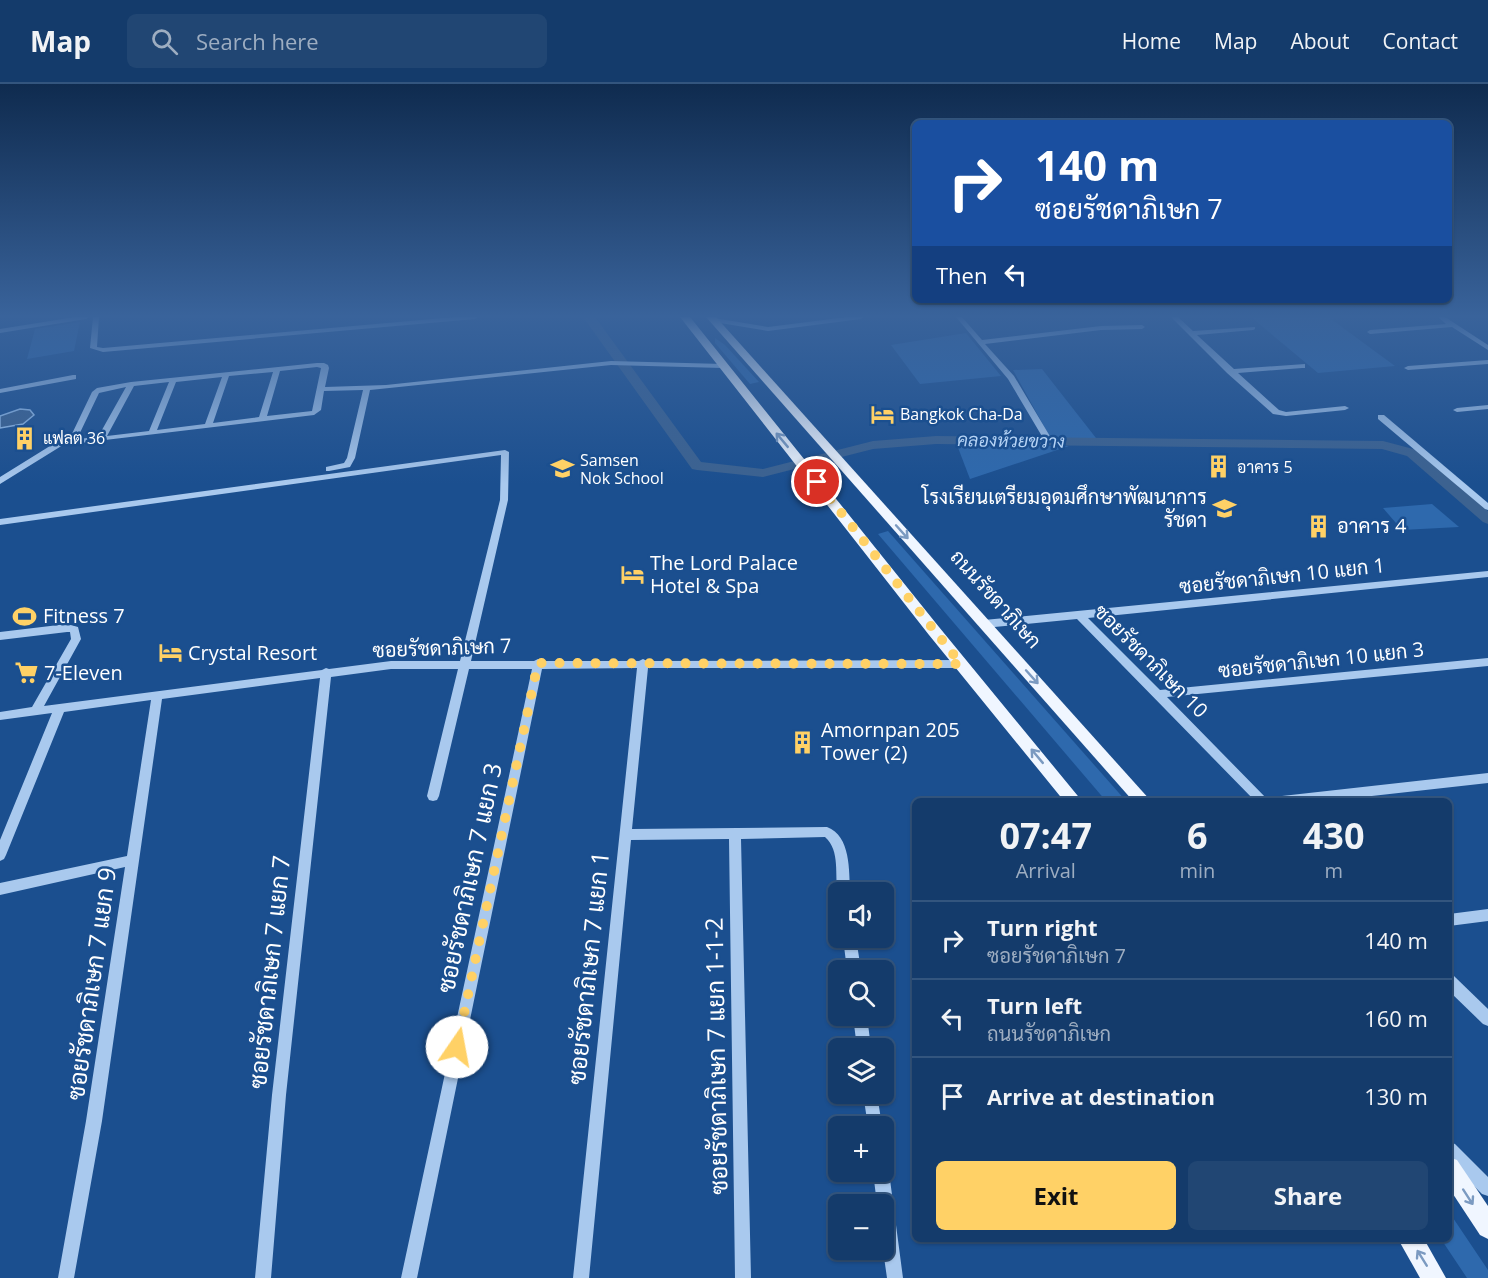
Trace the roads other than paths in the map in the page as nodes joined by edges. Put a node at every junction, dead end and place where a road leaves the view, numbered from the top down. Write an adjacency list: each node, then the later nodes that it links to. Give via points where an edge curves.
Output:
1 (245, 373): 9 (street)
2 (276, 373): 20 (street)
3 (323, 373): 14 (street)
4 (512, 373): 13 (street)
5 (728, 373): 38 (main road, one-way to 5)
6 (761, 373): 32 (main road, ถนนรัชดาภิเษก, one-way to 32)
7 (1007, 373): 23 (street)
8 (1232, 373): 17 (street, via 1276,412)
9 (226, 375): 11 (street); 21 (street)
10 (73, 377): 15 (street)
11 (173, 381): 12 (street); 22 (street)
12 (131, 384): 24 (street); 25 (street, via 96,392)
13 (367, 387): 14 (street); 28 (street, via 347,465 54,508)
14 (321, 389): 20 (street, via 315,413)
15 (0, 391)
16 (1488, 407): 18 (street)
17 (1345, 408)
18 (1457, 410)
19 (1381, 417): 27 (street)
20 (262, 420): 21 (street)
21 (208, 426): 22 (street)
22 (152, 433): 24 (street)
23 (1047, 438)
24 (101, 439): 25 (street)
25 (70, 443): 26 (street, via 61,443)
26 (0, 481)
27 (1488, 507)
28 (33, 516): 29 (street); 37 (street, via 505,452 504,500)
29 (0, 522)
30 (1488, 574): 31 (street, ซอยรัชดาภิเษก 10 แยก 1)
31 (1079, 615): 32 (street, ซอยรัชดาภิเษก 10); 40 (street, ซอยรัชดาภิเษก 10)
32 (984, 624): 48 (main road, ถนนรัชดาภิเษก, one-way to 48)
33 (0, 636): 43 (street, via 74,630 76,639)
34 (1488, 662): 40 (street, ซอยรัชดาภิเษก 10 แยก 3)
35 (538, 663): 36 (street, ซอยรัชดาภิเษก 7); 37 (street, ซอยรัชดาภิเษก 7); 69 (street, ซอยรัชดาภิเษก 7 แยก 3)
36 (643, 663): 38 (street, ซอยรัชดาภิเษก 7); 52 (street, ซอยรัชดาภิเษก 7 แยก 1)
37 (466, 664): 39 (street, ซอยรัชดาภิเษก 7, via 391,665); 46 (street)
38 (961, 664): 47 (main road, one-way to 38)
39 (326, 672): 41 (street, ซอยรัชดาภิเษก 7); 68 (street, ซอยรัชดาภิเษก 7 แยก 7, via 279,1095)
40 (1158, 694): 49 (street, ซอยรัชดาภิเษก 10)
41 (157, 695): 42 (street, ซอยรัชดาภิเษก 7); 54 (street, ซอยรัชดาภิเษก 7 แยก 9)
42 (60, 708): 43 (street, ซอยรัชดาภิเษก 7); 53 (street)
43 (36, 711): 44 (street, ซอยรัชดาภิเษก 7)
44 (0, 716)
45 (1488, 778): 50 (street)
46 (433, 796)
47 (1072, 798)
48 (1140, 798)
49 (1260, 798)
50 (1309, 798)
51 (735, 833): 52 (street); 55 (street, via 827,832 839,846); 71 (street, ซอยรัชดาภิเษก 7 แยก 1-1-2)
52 (625, 835): 70 (street, ซอยรัชดาภิเษก 7 แยก 1)
53 (0, 855)
54 (133, 860): 56 (street); 67 (street, ซอยรัชดาภิเษก 7 แยก 9)
55 (843, 882)
56 (0, 889)
57 (1488, 915): 58 (street)
58 (1452, 920)
59 (1452, 984): 60 (street)
60 (1488, 1019)
61 (1452, 1153): 64 (street)
62 (1452, 1173): 65 (main road, one-way to 65)
63 (881, 1182): 72 (street)
64 (1488, 1188)
65 (1488, 1227)
66 (1412, 1242): 73 (main road, one-way to 66)
67 (66, 1278)
68 (263, 1278)
69 (409, 1278)
70 (581, 1278)
71 (743, 1278)
72 (895, 1278)
73 (1434, 1278)

